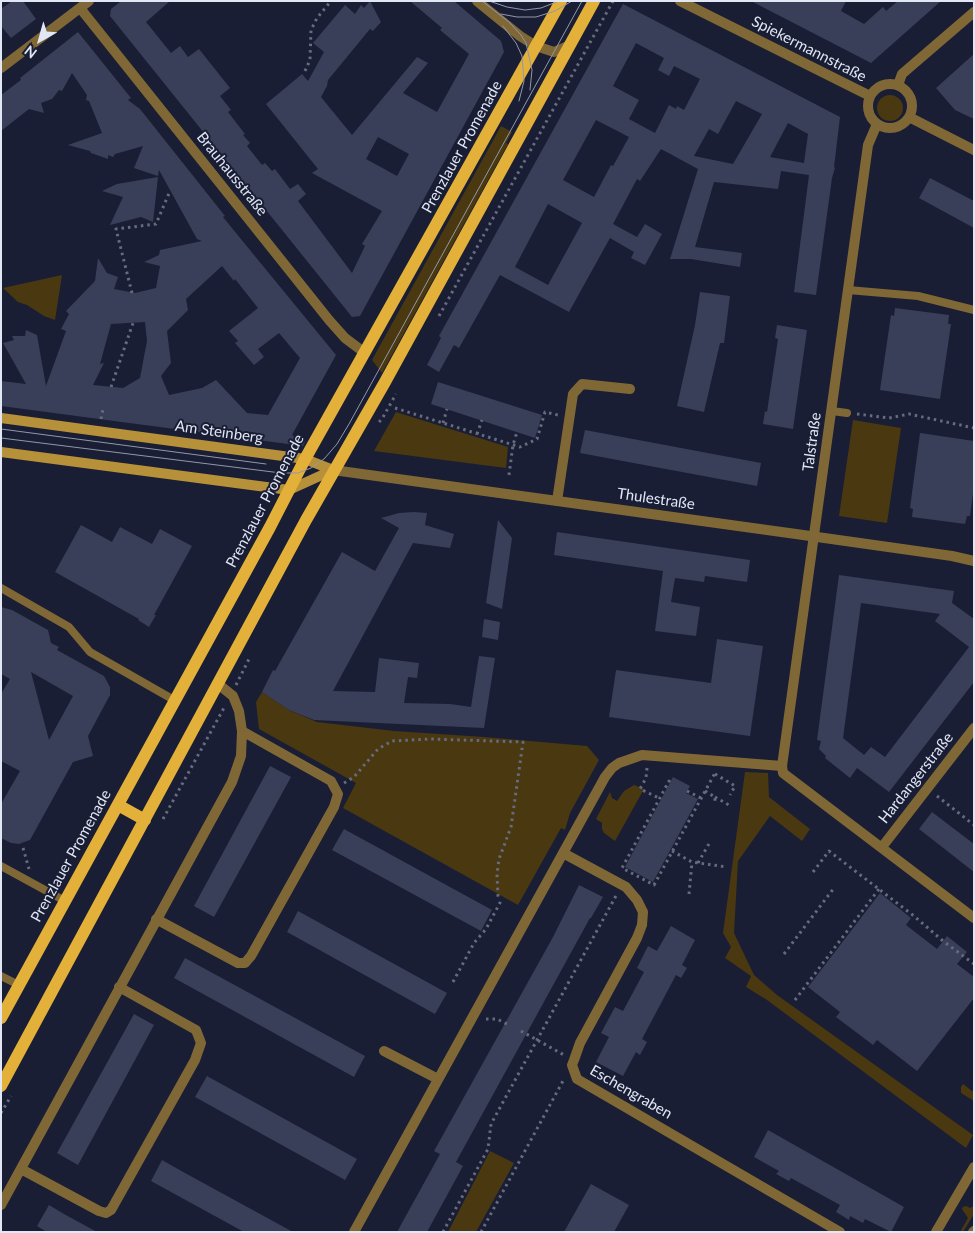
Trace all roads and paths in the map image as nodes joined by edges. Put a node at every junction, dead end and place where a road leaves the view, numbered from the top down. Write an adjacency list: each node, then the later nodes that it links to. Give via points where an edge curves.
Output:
1 (331, 1): 11 (path, via 311,30 310,60)
2 (477, 1): 8 (street)
3 (560, 1): 8 (main road, Prenzlauer Promenade)
4 (594, 1): 9 (main road)
5 (680, 1): 13 (street, Spiekermannstraße)
6 (85, 4): 10 (street); 22 (street, Brauhausstraße, via 329,320)
7 (974, 12): 12 (street, via 902,74)
8 (536, 46): 9 (street, via 554,52); 22 (main road, Prenzlauer Promenade)
9 (570, 46): 41 (main road)
10 (1, 68)
11 (305, 71)
12 (898, 86): 13 (street, Spiekermannstraße, via 882,86); 14 (street, via 909,95 912,110)
13 (870, 96): 15 (street, Spiekermannstraße, via 869,111)
14 (909, 117): 15 (street, via 898,126); 16 (street)
15 (877, 124): 18 (street, Talstraße, via 868,144)
16 (974, 150)
17 (170, 191): 19 (path, via 156,224 116,228)
18 (848, 290): 20 (lane, via 918,296); 28 (street, Talstraße)
19 (132, 293)
20 (974, 310)
21 (134, 323): 23 (path)
22 (365, 353): 40 (main road, Prenzlauer Promenade)
23 (111, 387)
24 (630, 389): 31 (street, via 582,384 573,394)
25 (395, 408): 34 (path)
26 (103, 409): 33 (path)
27 (447, 409): 34 (path)
28 (832, 411): 29 (lane); 45 (street, Talstraße)
29 (847, 413): 35 (path, via 889,418 909,414)
30 (1, 418): 40 (main road, Am Steinberg)
31 (569, 418): 38 (path, via 545,412 537,439 520,447); 44 (street)
32 (482, 420): 37 (path)
33 (100, 422)
34 (443, 423): 37 (path)
35 (974, 428)
36 (517, 432): 38 (path)
37 (477, 434): 38 (path)
38 (513, 445): 42 (path)
39 (1, 452): 43 (main road)
40 (305, 459): 41 (main road, Am Steinberg); 43 (main road, Prenzlauer Promenade)
41 (334, 470): 43 (main road); 44 (street, Thulestraße); 48 (main road)
42 (509, 474)
43 (289, 490): 49 (main road, Prenzlauer Promenade)
44 (557, 500): 45 (street, Thulestraße)
45 (814, 536): 46 (street, Thulestraße); 53 (street, Talstraße)
46 (974, 561)
47 (1, 588): 49 (lane, via 69,627 90,652)
48 (218, 684): 51 (street, via 233,696); 64 (main road)
49 (174, 700): 63 (main road, Prenzlauer Promenade)
50 (974, 728): 67 (street, Hardangerstraße)
51 (242, 731): 55 (street, via 331,781); 85 (street, via 241,756 232,782)
52 (647, 762): 60 (path, via 646,778 640,789)
53 (782, 766): 67 (street, via 783,773); 70 (street, via 642,755 628,759 605,777)
54 (670, 782): 60 (path)
55 (335, 789): 81 (path, via 354,777 378,749 392,741 523,742 510,826 499,859); 85 (street, via 338,794 334,807 245,963 238,963)
56 (687, 791): 61 (path)
57 (706, 791): 58 (path, via 716,772 735,786); 61 (path); 62 (path, via 715,799)
58 (730, 795)
59 (936, 795): 65 (path)
60 (659, 798): 69 (path, via 622,868 654,885)
61 (701, 798): 69 (path)
62 (729, 804)
63 (118, 805): 64 (main road); 83 (main road, Prenzlauer Promenade)
64 (145, 820): 105 (main road)
65 (974, 824)
66 (710, 842): 72 (path)
67 (882, 847): 84 (street)
68 (24, 848): 76 (path)
69 (672, 851): 71 (path)
70 (563, 853): 77 (street, Eschengraben); 98 (street)
71 (692, 862): 72 (path); 80 (path)
72 (698, 863): 74 (path)
73 (1, 866): 76 (lane)
74 (727, 868)
75 (813, 872): 79 (path, via 829,851)
76 (32, 883): 83 (lane)
77 (622, 885): 101 (path); 103 (street, Eschengraben, via 638,900 642,925)
78 (834, 888): 88 (path)
79 (879, 889): 87 (path); 89 (path)
80 (689, 894)
81 (498, 897)
82 (502, 899): 93 (path)
83 (65, 901): 94 (main road, Prenzlauer Promenade)
84 (974, 918)
85 (156, 919): 95 (street)
86 (833, 941): 87 (path)
87 (837, 944): 92 (path)
88 (784, 954)
89 (974, 964)
90 (808, 974): 92 (path)
91 (1, 976): 94 (lane)
92 (812, 977): 96 (path)
93 (453, 982)
94 (19, 986): 97 (main road, Prenzlauer Promenade)
95 (119, 987): 107 (street); 107 (street, via 196,1030 201,1043 195,1060 111,1210 99,1211)
96 (795, 1000)
97 (1, 1018)
98 (472, 1018): 99 (path, via 497,1019); 104 (street)
99 (509, 1025)
100 (521, 1031): 101 (path)
101 (537, 1040): 103 (path); 110 (path, via 491,1124 488,1148)
102 (384, 1051): 104 (street)
103 (573, 1062): 111 (path); 112 (street, Eschengraben, via 577,1079)
104 (438, 1079): 109 (street)
105 (1, 1086)
106 (974, 1167): 113 (street)
107 (21, 1169): 108 (street)
108 (1, 1205)
109 (354, 1232)
110 (443, 1232)
111 (481, 1232)
112 (840, 1232)
113 (936, 1232)

